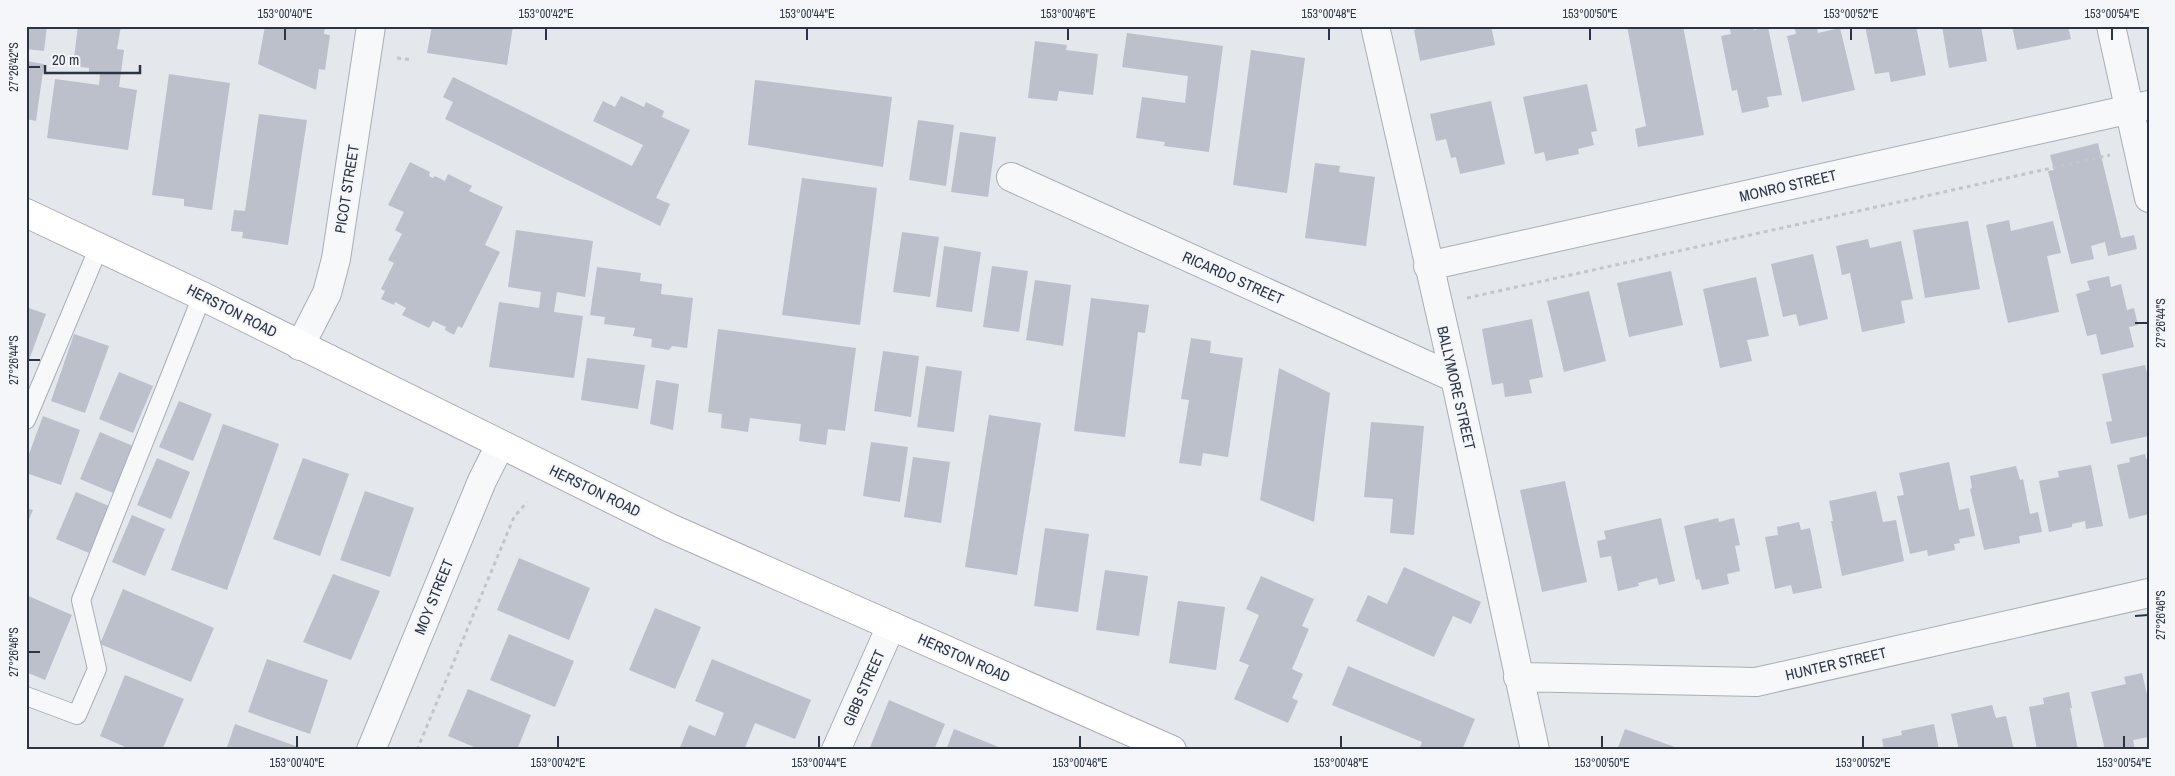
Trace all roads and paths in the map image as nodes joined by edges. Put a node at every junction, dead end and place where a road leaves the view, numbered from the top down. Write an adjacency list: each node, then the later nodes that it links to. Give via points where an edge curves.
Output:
1 (371, 26): 13 (street, PICOT STREET, via 336,259 327,293)
2 (1375, 26): 10 (street, BALLYMORE STREET)
3 (2111, 26): 4 (street)
4 (2139, 107): 5 (street); 10 (street, MONRO STREET)
5 (2138, 149): 7 (street); 12 (path)
6 (1011, 178): 14 (street, RICARDO STREET)
7 (2149, 198)
8 (26, 213): 9 (main road, HERSTON ROAD)
9 (99, 247): 11 (main road, HERSTON ROAD); 15 (lane)
10 (1428, 266): 14 (street, BALLYMORE STREET)
11 (202, 296): 13 (main road, HERSTON ROAD); 21 (lane, via 81,600 97,670 77,715)
12 (1467, 298)
13 (300, 346): 16 (main road, HERSTON ROAD)
14 (1455, 378): 20 (street, BALLYMORE STREET)
15 (26, 420)
16 (500, 445): 19 (main road, HERSTON ROAD, via 668,527); 22 (street, MOY STREET, via 482,480)
17 (527, 502): 23 (path, via 514,517)
18 (2149, 593): 20 (street, HUNTER STREET, via 1756,682)
19 (891, 626): 24 (street, GIBB STREET); 25 (main road, HERSTON ROAD)
20 (1518, 677): 26 (street, BALLYMORE STREET)
21 (26, 696)
22 (372, 750)
23 (417, 750)
24 (836, 750)
25 (1172, 750)
26 (1535, 750)

